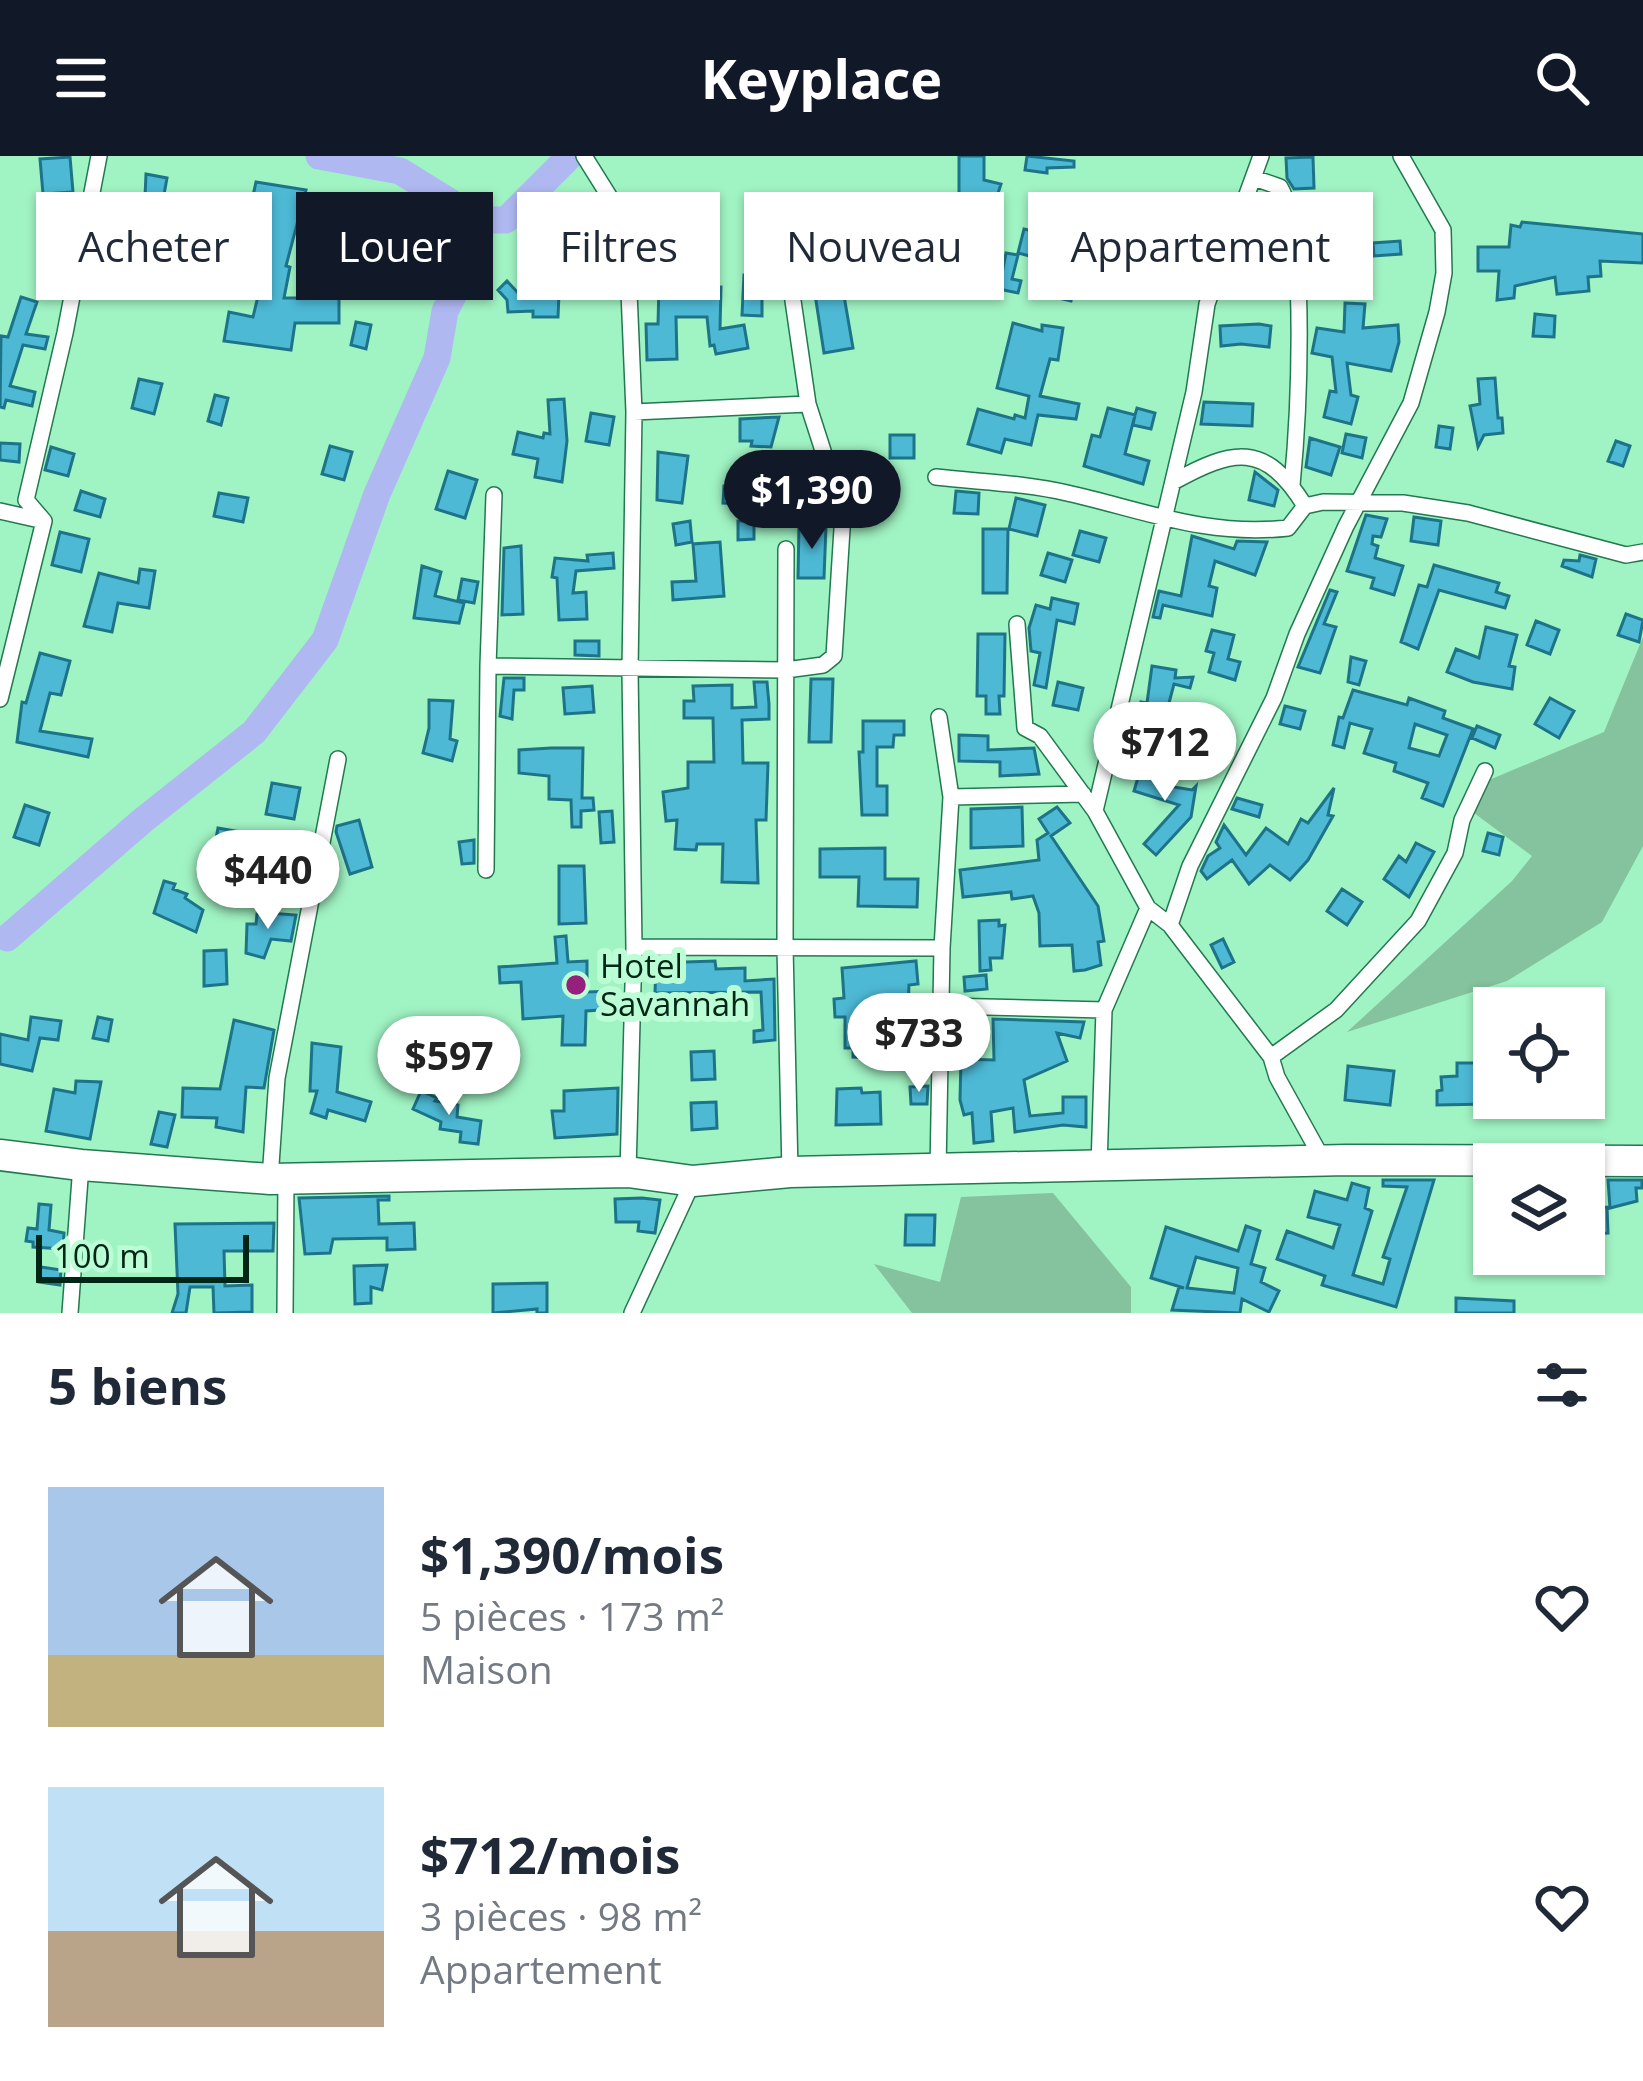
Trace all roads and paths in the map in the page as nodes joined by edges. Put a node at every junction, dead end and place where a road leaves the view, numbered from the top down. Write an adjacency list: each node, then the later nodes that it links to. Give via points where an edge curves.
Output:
1 (99, 156): 17 (street, via 26,500)
2 (1261, 156): 5 (street)
3 (1401, 156): 13 (street, via 1443,230 1444,273 1411,403)
4 (586, 158): 8 (street, via 627,244)
5 (1254, 178): 10 (street, via 1207,304); 11 (street, via 1280,187 1290,213 1299,365)
6 (793, 300): 7 (street)
7 (808, 404): 8 (street); 23 (street, via 843,514 837,633 834,656 823,665)
8 (634, 412): 22 (street)
9 (936, 477): 16 (street, via 1064,492)
10 (1173, 482): 11 (street, via 1246,454); 16 (street)
11 (1292, 485): 14 (street)
12 (494, 495): 21 (street)
13 (1360, 503): 14 (street); 19 (street, via 1468,513 1626,555); 33 (street)
14 (1305, 506): 16 (street, via 1288,528 1273,530)
15 (0, 511): 17 (street)
16 (1162, 520): 30 (street)
17 (44, 521): 24 (street)
18 (786, 549): 23 (street)
19 (1643, 552)
20 (1017, 624): 28 (street, via 1025,728)
21 (488, 666): 22 (street); 31 (street)
22 (630, 670): 23 (street); 35 (street)
23 (786, 670): 34 (street)
24 (0, 699)
25 (939, 717): 29 (street)
26 (338, 759): 48 (street, via 278,1078)
27 (1486, 771): 39 (street, via 1418,921 1336,1010)
28 (1083, 794): 29 (street); 30 (street)
29 (951, 796): 36 (street)
30 (1095, 811): 32 (street)
31 (487, 870)
32 (1148, 908): 33 (street); 38 (street)
33 (1170, 925): 39 (street)
34 (784, 946): 35 (street); 36 (street); 47 (street)
35 (634, 947): 46 (street)
36 (942, 948): 37 (street)
37 (943, 1006): 38 (street); 45 (street)
38 (1105, 1010): 44 (street)
39 (1271, 1057): 42 (street)
40 (0, 1155): 43 (highway)
41 (1643, 1161): 42 (highway)
42 (1324, 1162): 44 (highway)
43 (81, 1166): 48 (highway); 50 (street)
44 (1100, 1167): 45 (highway)
45 (938, 1171): 47 (highway)
46 (628, 1172): 48 (highway); 49 (highway)
47 (790, 1172): 49 (highway)
48 (278, 1178): 51 (street)
49 (693, 1181): 52 (street)
50 (70, 1313)
51 (285, 1313)
52 (632, 1313)

